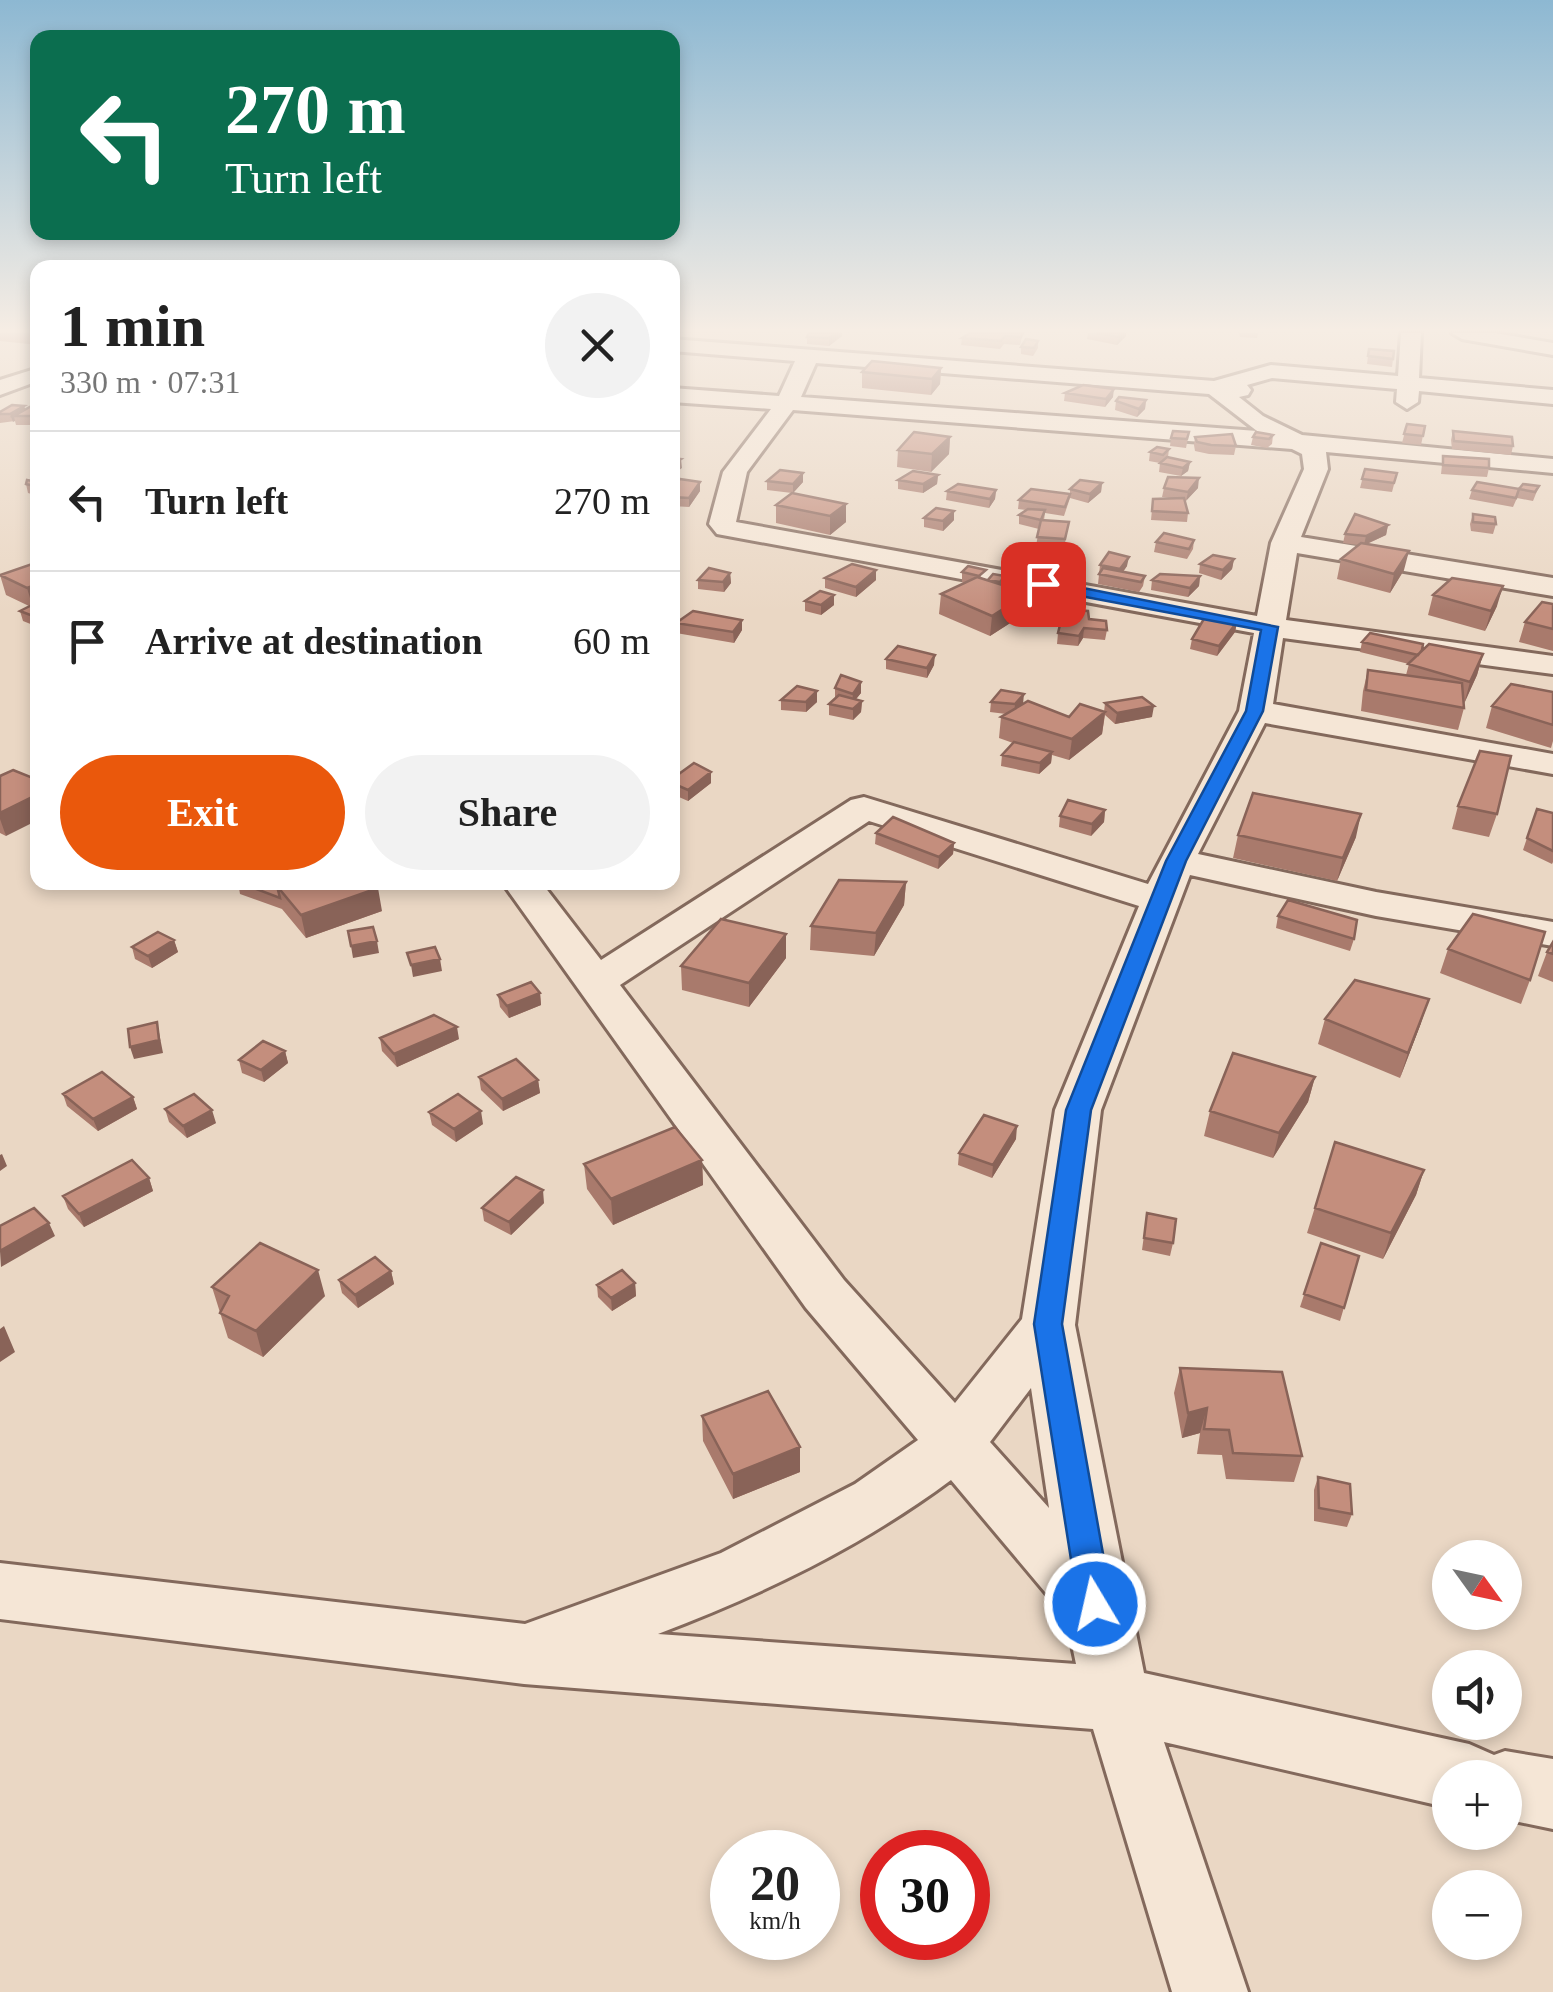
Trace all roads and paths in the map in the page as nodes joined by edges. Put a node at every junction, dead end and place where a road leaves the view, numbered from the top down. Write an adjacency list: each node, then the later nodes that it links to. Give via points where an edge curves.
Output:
1 (769, 426): 8 (street, via 734,472 726,528)
2 (1091, 426): 4 (street)
3 (1267, 426): 4 (street)
4 (1304, 442): 5 (street); 6 (street, via 1314,450 1316,469)
5 (1553, 466)
6 (1285, 543): 7 (street); 8 (street)
7 (1553, 587)
8 (1270, 627): 9 (street); 10 (street)
9 (1553, 664)
10 (1254, 711): 11 (street); 12 (street)
11 (1553, 764)
12 (1176, 861): 14 (street); 15 (street)
13 (527, 890): 16 (street)
14 (1160, 900): 16 (street, via 864,808); 17 (street, via 1078,1110)
15 (1553, 934)
16 (596, 982): 18 (street, via 825,1294)
17 (1048, 1324): 18 (street); 20 (street)
18 (954, 1446): 20 (street); 21 (street, via 876,1502 741,1574)
19 (0, 1590): 21 (street)
20 (1095, 1604): 22 (street)
21 (524, 1654): 22 (street)
22 (1117, 1699): 23 (street); 26 (street)
23 (1432, 1770)
24 (1522, 1788): 25 (street)
25 (1553, 1794)
26 (1210, 1992)

